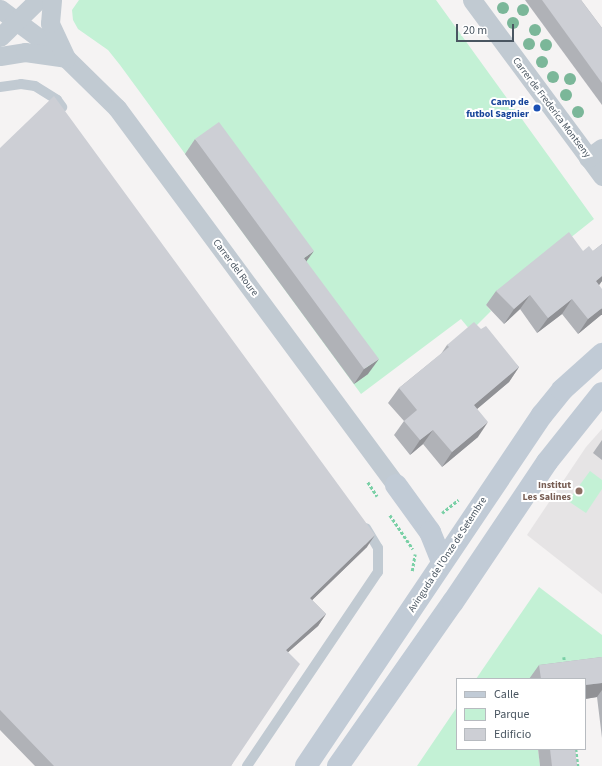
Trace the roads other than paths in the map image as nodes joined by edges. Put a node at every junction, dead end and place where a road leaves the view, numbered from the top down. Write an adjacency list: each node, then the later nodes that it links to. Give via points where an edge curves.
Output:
1 (38, 0): 5 (street)
2 (52, 0): 8 (street, via 50,23)
3 (472, 0): 11 (street, Carrer de Frederica Montseny)
4 (0, 9): 5 (street, Carrer del Roure)
5 (16, 20): 6 (street); 8 (street, Carrer del Roure)
6 (0, 37)
7 (0, 56): 8 (street, via 25,52)
8 (66, 58): 15 (street, Carrer del Roure, via 117,108)
9 (0, 87): 10 (lane, via 21,84 35,86 57,100)
10 (66, 113)
11 (595, 153): 12 (street, Carrer de Frederica Montseny)
12 (602, 176)
13 (602, 354): 17 (main road, Avinguda de l'Onze de Setembre, via 562,390 542,415)
14 (602, 393): 20 (main road, via 547,462 454,602)
15 (396, 485): 17 (main road, via 430,532)
16 (360, 519): 18 (lane, via 378,548 378,572)
17 (442, 562): 19 (main road, Avinguda de l'Onze de Setembre)
18 (247, 766)
19 (306, 766)
20 (338, 766)

